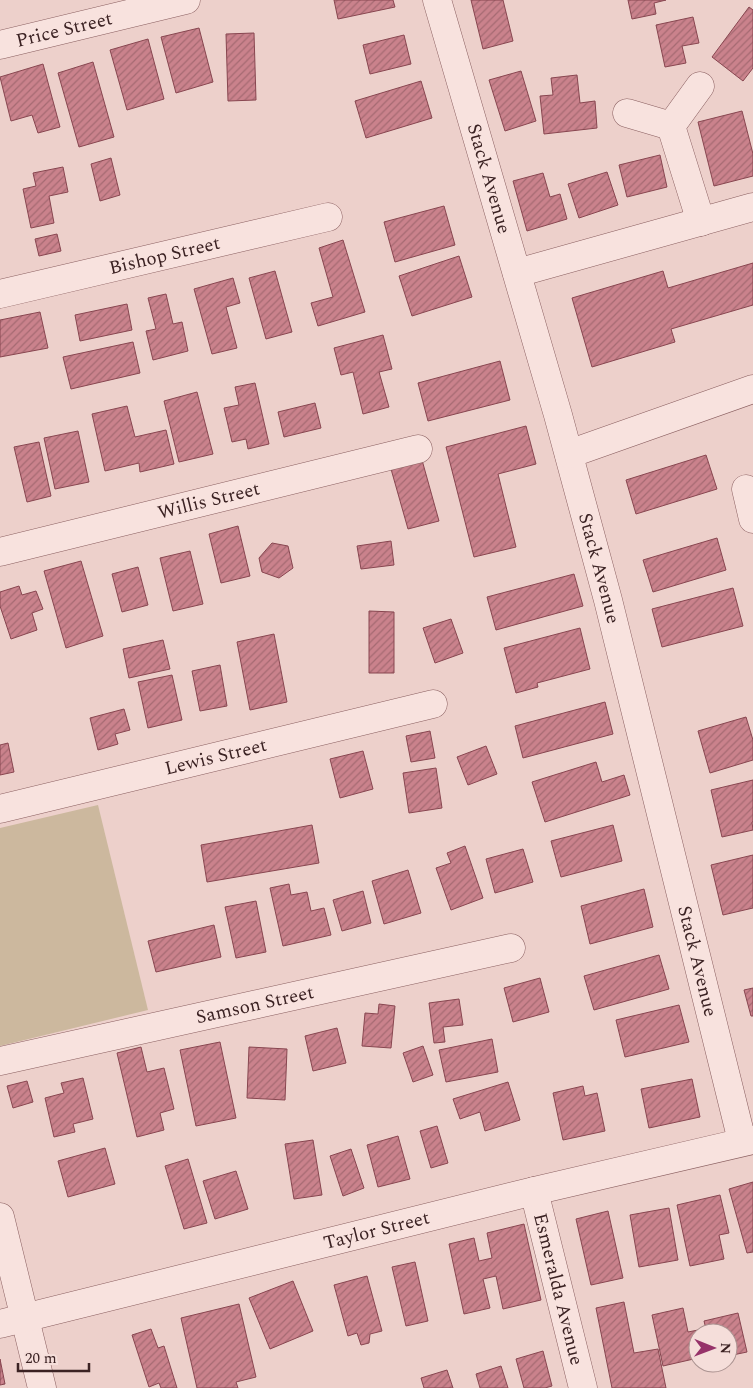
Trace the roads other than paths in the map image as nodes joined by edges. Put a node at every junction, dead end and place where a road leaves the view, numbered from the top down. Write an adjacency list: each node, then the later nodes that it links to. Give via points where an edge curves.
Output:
1 (186, 0): 3 (street, Price Street)
2 (437, 0): 10 (street, Stack Avenue)
3 (0, 45)
4 (700, 86): 6 (street)
5 (627, 112): 6 (street)
6 (671, 126): 9 (street)
7 (753, 207): 9 (street)
8 (328, 217): 11 (street, Bishop Street)
9 (701, 222): 10 (street)
10 (517, 273): 14 (street, Stack Avenue)
11 (0, 294)
12 (753, 389): 14 (street)
13 (418, 449): 17 (street, Willis Street)
14 (569, 454): 22 (street, Stack Avenue)
15 (746, 489): 16 (street)
16 (753, 519)
17 (0, 552)
18 (433, 704): 19 (street, Lewis Street)
19 (0, 809)
20 (511, 948): 21 (street, Samson Street)
21 (0, 1061)
22 (748, 1140): 23 (street, Taylor Street)
23 (534, 1191): 25 (street, Taylor Street); 27 (street, Esmeralda Avenue)
24 (0, 1216): 25 (street)
25 (13, 1321): 26 (street)
26 (42, 1388)
27 (583, 1388)

